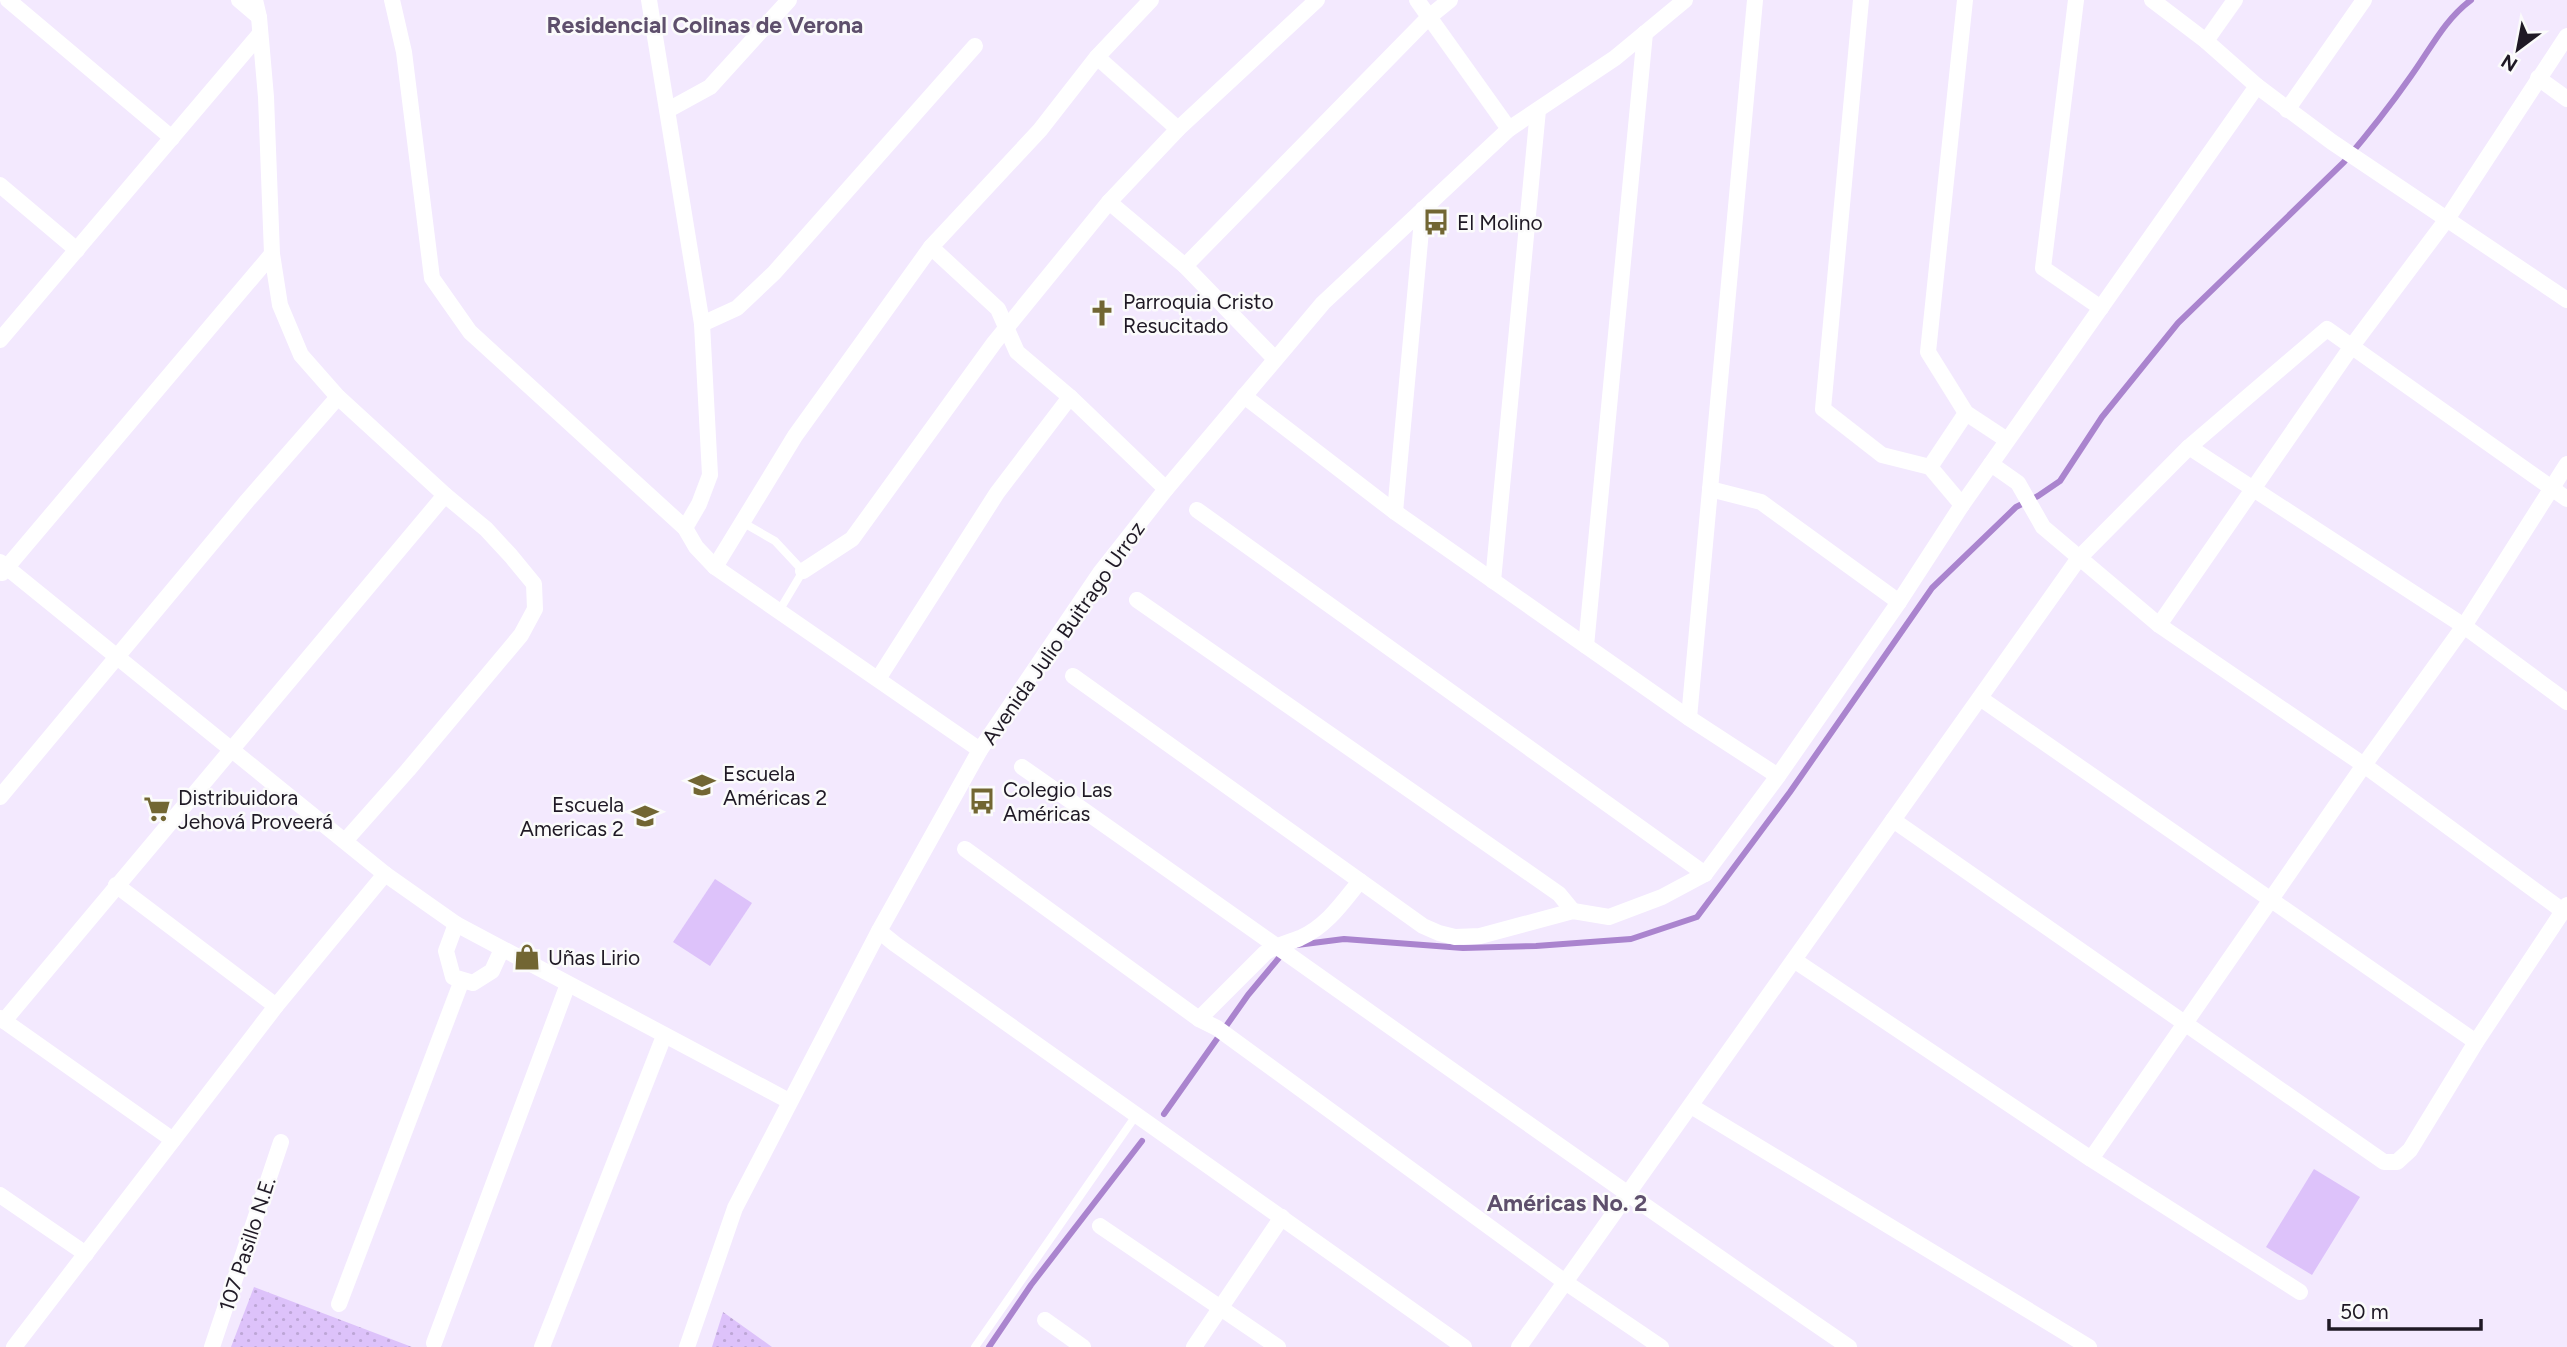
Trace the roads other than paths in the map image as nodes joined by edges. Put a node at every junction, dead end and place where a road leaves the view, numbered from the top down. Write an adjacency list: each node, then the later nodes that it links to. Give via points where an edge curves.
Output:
1 (8, 0): 35 (street)
2 (239, 0): 19 (street)
3 (255, 0): 19 (street)
4 (391, 0): 70 (street, via 404,52 432,278 470,332)
5 (649, 0): 30 (street)
6 (789, 0): 30 (street, via 710,87)
7 (1151, 0): 26 (street)
8 (1317, 0): 33 (street)
9 (1417, 0): 20 (street)
10 (1450, 0): 20 (street)
11 (1685, 0): 21 (street, Avenida Julio Buitrago Urroz)
12 (1755, 0): 62 (street)
13 (1861, 0): 59 (street, via 1823,409 1882,455)
14 (1965, 0): 54 (street, via 1928,352)
15 (2076, 0): 45 (street, via 2043,268)
16 (2152, 0): 24 (street)
17 (2235, 0): 24 (street)
18 (2364, 0): 32 (street)
19 (259, 17): 22 (street)
20 (1429, 17): 34 (street); 43 (street)
21 (1645, 33): 31 (street, Avenida Julio Buitrago Urroz); 81 (street)
22 (259, 35): 35 (street); 42 (street)
23 (2567, 36): 27 (street)
24 (2206, 41): 28 (street)
25 (975, 46): 46 (street, via 774,273 737,308)
26 (1097, 57): 33 (street); 40 (street, via 1040,131)
27 (2538, 78): 29 (street); 39 (street)
28 (2257, 86): 32 (street); 45 (street)
29 (2567, 99)
30 (667, 110): 46 (street)
31 (1538, 110): 34 (street, Avenida Julio Buitrago Urroz); 75 (street)
32 (2287, 110): 39 (street)
33 (1178, 129): 37 (street)
34 (1509, 129): 38 (street, Avenida Julio Buitrago Urroz)
35 (172, 138): 41 (street)
36 (0, 185): 41 (street)
37 (1109, 202): 43 (street); 47 (street)
38 (1423, 209): 50 (street, Avenida Julio Buitrago Urroz, via 1323,303); 68 (street)
39 (2447, 219): 44 (street); 49 (street)
40 (930, 247): 47 (street, via 998,309); 69 (street, via 795,436)
41 (77, 250): 48 (street)
42 (272, 254): 52 (street, via 279,305 301,355); 73 (street)
43 (1185, 266): 50 (street)
44 (2567, 300)
45 (2101, 308): 55 (street)
46 (702, 324): 70 (street, via 710,475)
47 (1005, 330): 53 (street, via 1017,352); 74 (street, via 852,539)
48 (0, 340)
49 (2353, 346): 56 (street, via 2326,329); 60 (street); 63 (street)
50 (1275, 359): 51 (street, Avenida Julio Buitrago Urroz)
51 (1244, 396): 61 (street, Avenida Julio Buitrago Urroz); 68 (street)
52 (338, 397): 64 (street); 82 (street)
53 (1070, 397): 61 (street); 84 (street, via 997,493)
54 (1966, 413): 55 (street); 59 (street)
55 (2007, 440): 57 (street)
56 (2189, 447): 63 (street); 71 (street)
57 (1991, 464): 66 (street); 71 (street, via 2018,483 2043,527)
58 (2567, 464): 60 (street)
59 (1930, 467): 66 (street)
60 (2551, 488): 65 (street); 80 (street)
61 (1166, 489): 88 (street, Avenida Julio Buitrago Urroz, via 1100,573)
62 (1710, 489): 77 (street, via 1760,502); 87 (street)
63 (2252, 489): 79 (street); 80 (street)
64 (445, 495): 89 (street); 95 (street, via 486,529 534,584 535,609 521,635 469,699)
65 (2567, 499)
66 (1962, 505): 77 (street)
67 (1197, 510): 98 (street)
68 (1395, 512): 75 (street)
69 (742, 522): 72 (street); 74 (lane, via 775,541)
70 (685, 528): 72 (street)
71 (2079, 558): 79 (street); 85 (street)
72 (715, 567): 78 (street)
73 (2, 568): 82 (street)
74 (803, 571): 78 (lane)
75 (1493, 581): 81 (street)
76 (1137, 600): 103 (street, via 1559,894)
77 (1899, 602): 92 (street)
78 (779, 611): 84 (street)
79 (2159, 625): 90 (street)
80 (2464, 626): 86 (street); 90 (street)
81 (1587, 646): 87 (street)
82 (118, 657): 89 (street); 93 (street)
83 (1073, 676): 99 (street)
84 (878, 679): 88 (street)
85 (1980, 698): 94 (street); 101 (street)
86 (2567, 702)
87 (1689, 718): 92 (street)
88 (980, 750): 105 (street, Avenida Julio Buitrago Urroz)
89 (232, 751): 95 (street); 100 (street)
90 (2364, 765): 101 (street); 102 (street)
91 (1022, 767): 106 (street)
92 (1778, 776): 98 (street)
93 (0, 797)
94 (1894, 820): 108 (street); 114 (street)
95 (345, 841): 97 (street)
96 (965, 849): 112 (street)
97 (385, 874): 104 (street); 111 (street)
98 (1704, 874): 103 (street, via 1662,897 1609,917)
99 (1360, 881): 103 (street, via 1423,926 1455,937 1480,936); 106 (street, via 1329,919)
100 (116, 885): 111 (street); 113 (street)
101 (2272, 901): 114 (street); 116 (street)
102 (2565, 908): 116 (street)
103 (1573, 911)
104 (456, 924): 107 (street); 109 (street, via 446,951 453,977)
105 (880, 931): 117 (street, Avenida Julio Buitrago Urroz); 119 (street)
106 (1278, 946): 112 (street, via 1265,953); 124 (street)
107 (502, 949): 109 (street, via 492,971 473,983); 110 (street)
108 (1794, 960): 118 (street); 122 (street)
109 (462, 980): 130 (street)
110 (568, 984): 115 (street); 133 (street)
111 (276, 1006): 120 (street)
112 (1199, 1019): 128 (street)
113 (2, 1020): 120 (street)
114 (2185, 1024): 116 (street, via 2384,1161 2398,1162 2410,1150); 122 (street)
115 (664, 1036): 117 (street); 136 (street)
116 (2476, 1042)
117 (789, 1101): 137 (street, Avenida Julio Buitrago Urroz, via 735,1208)
118 (1691, 1106): 124 (street); 146 (street)
119 (1136, 1114): 125 (street); 138 (lane)
120 (173, 1140): 127 (street)
121 (281, 1142): 135 (street, 107 Pasillo N.E.)
122 (2091, 1159): 129 (street)
123 (0, 1195): 127 (street)
124 (1627, 1195): 128 (street); 145 (street)
125 (1282, 1217): 131 (street); 142 (street)
126 (1100, 1226): 131 (street)
127 (86, 1254): 134 (street)
128 (1565, 1282): 143 (street); 144 (street)
129 (2300, 1292)
130 (339, 1304)
131 (1220, 1308): 140 (street); 141 (street)
132 (1045, 1320): 139 (street)
133 (435, 1343)
134 (14, 1347)
135 (212, 1347)
136 (542, 1347)
137 (687, 1347)
138 (975, 1347)
139 (1083, 1347)
140 (1194, 1347)
141 (1278, 1347)
142 (1464, 1347)
143 (1519, 1347)
144 (1661, 1347)
145 (1849, 1347)
146 (2089, 1347)

